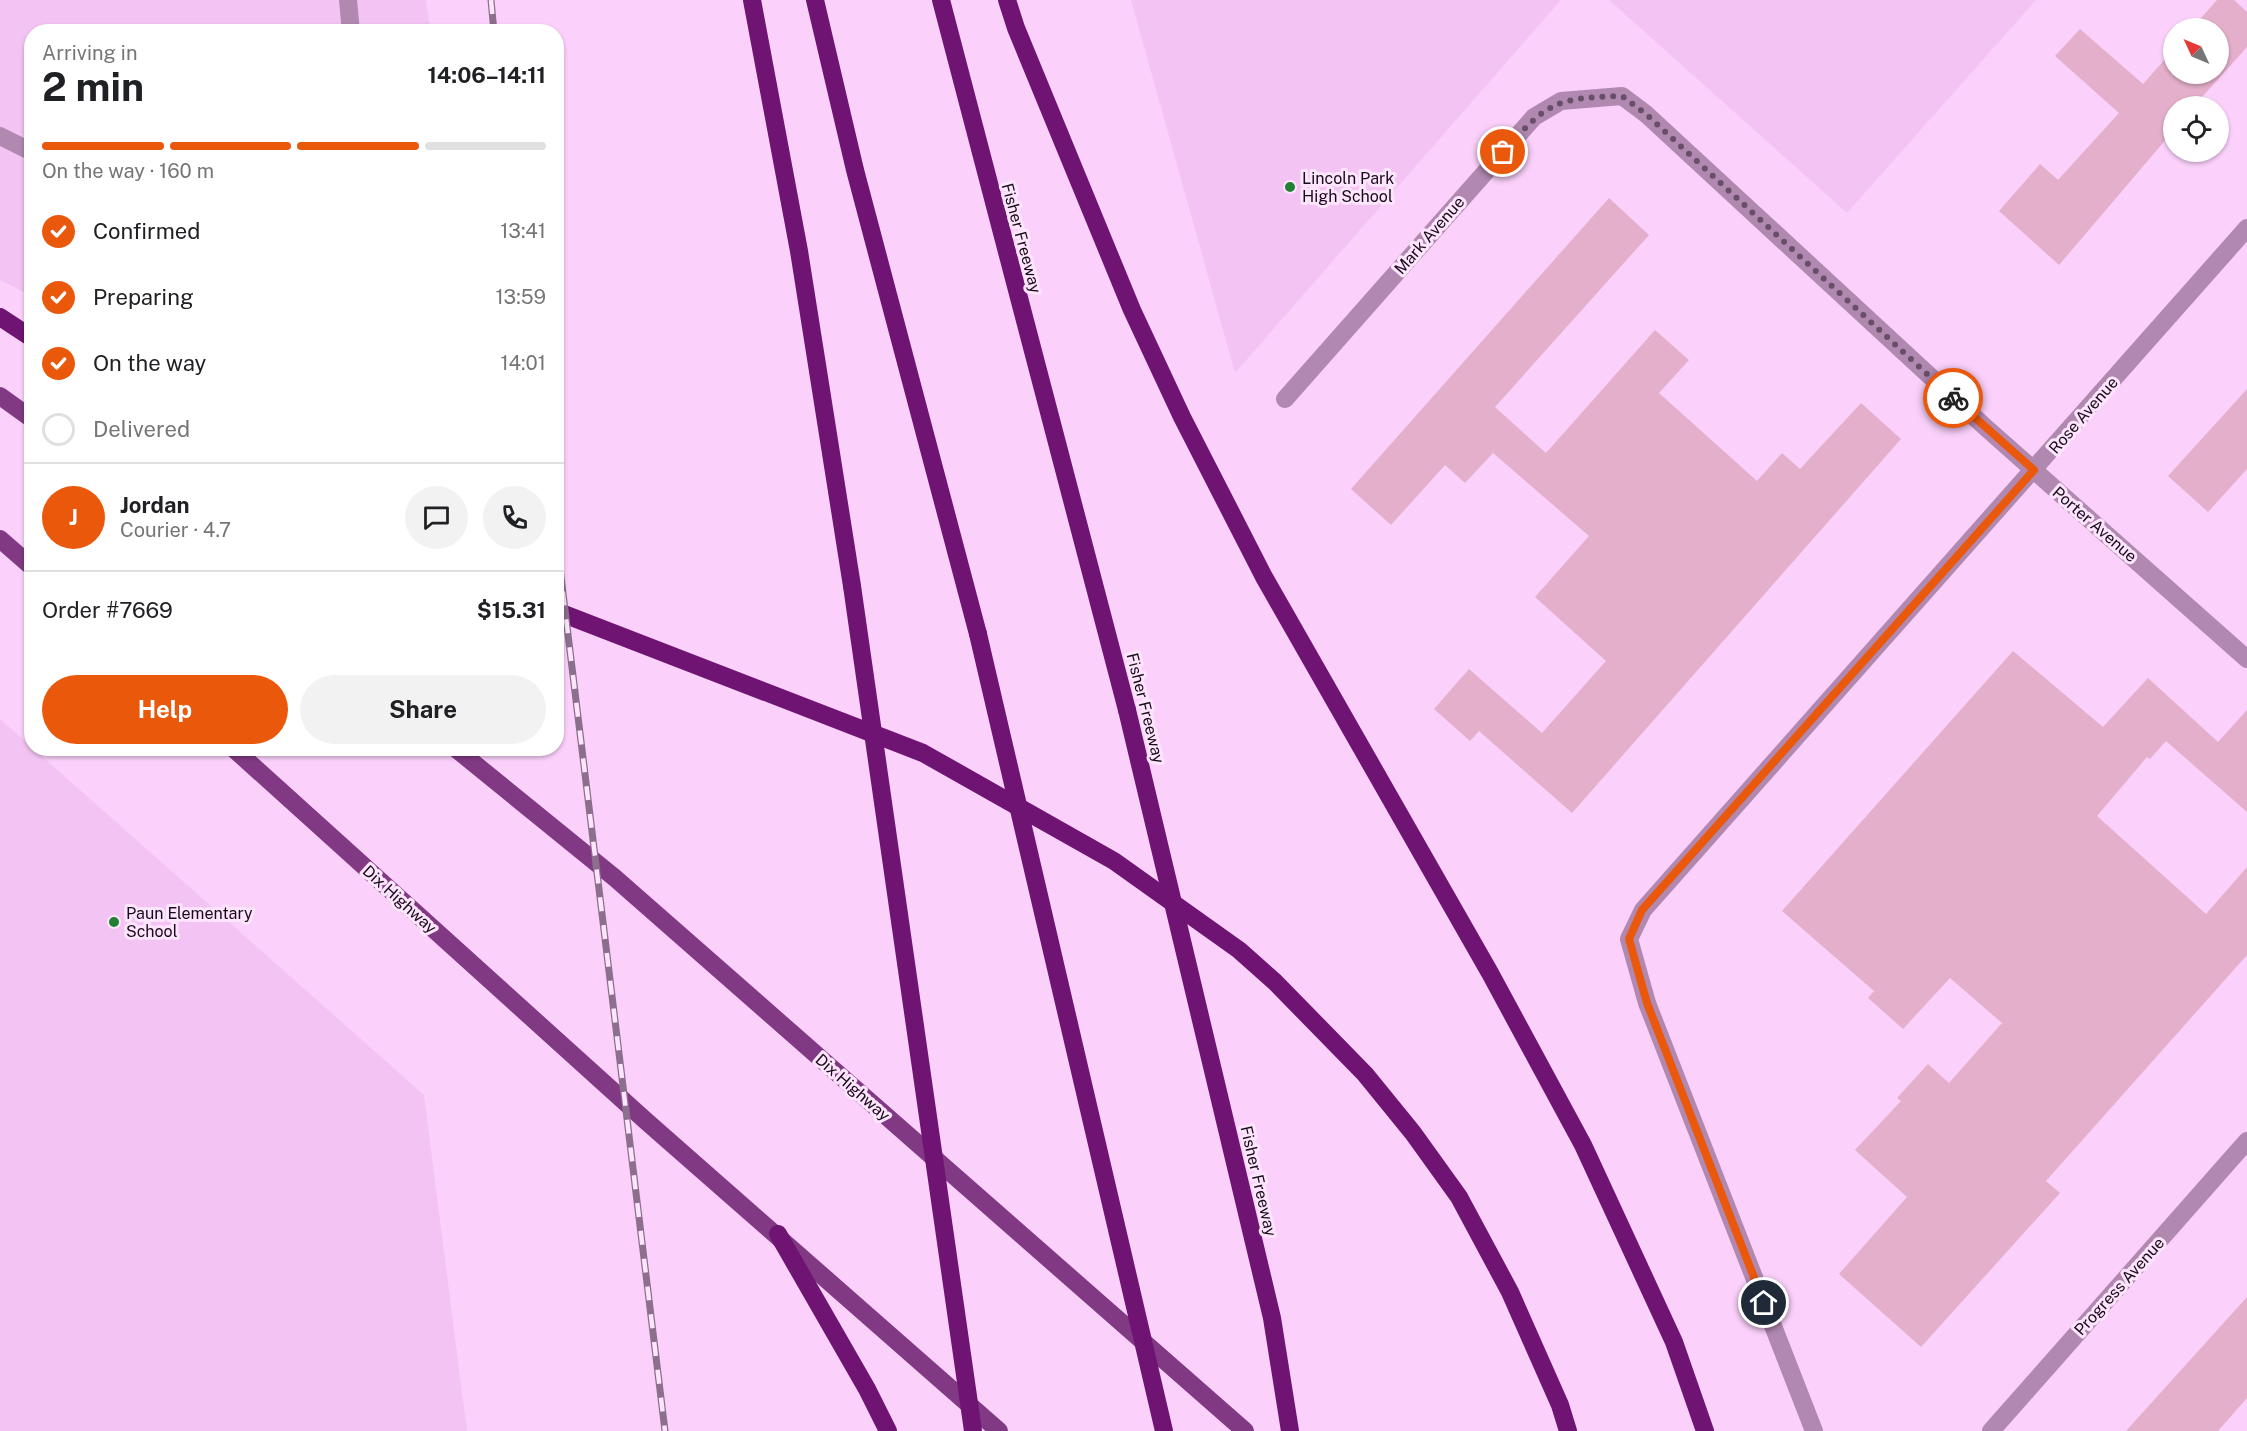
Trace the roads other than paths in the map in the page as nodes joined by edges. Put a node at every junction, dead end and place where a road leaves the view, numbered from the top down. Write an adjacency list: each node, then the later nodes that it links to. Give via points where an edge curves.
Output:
1 (348, 0): 6 (street)
2 (752, 0): 26 (highway, bridge, via 799,251 852,586)
3 (815, 0): 28 (highway, bridge, via 855,170 978,634)
4 (941, 0): 30 (highway, Fisher Freeway, bridge, via 1128,710 1272,1318)
5 (1007, 0): 32 (highway, via 1132,310 1182,417 1263,577 1490,973 1583,1145 1674,1342)
6 (350, 24)
7 (1590, 97): 14 (street, Mark Avenue, via 1561,101 1534,117); 16 (street, Porter Avenue, via 1622,96 1646,114)
8 (0, 136): 9 (street)
9 (24, 148)
10 (2247, 228): 16 (street, Rose Avenue)
11 (0, 317): 12 (highway)
12 (24, 333)
13 (0, 396): 15 (main road)
14 (1285, 399)
15 (24, 414)
16 (2034, 470): 20 (street, Porter Avenue); 33 (street, Rose Avenue, via 1642,910 1629,939 1647,1003)
17 (0, 539): 18 (main road)
18 (24, 560)
19 (564, 614): 31 (highway, via 923,753 1114,861 1239,950 1365,1074 1459,1197 1510,1292)
20 (2247, 659)
21 (242, 756): 24 (main road, Dix Highway, via 646,1121)
22 (465, 756): 29 (main road, Dix Highway, via 615,878)
23 (2247, 1142): 34 (street, Progress Avenue)
24 (778, 1234): 25 (highway); 27 (main road, Dix Highway)
25 (888, 1431)
26 (973, 1431)
27 (999, 1431)
28 (1164, 1431)
29 (1245, 1431)
30 (1290, 1431)
31 (1568, 1431)
32 (1706, 1431)
33 (1814, 1431)
34 (1990, 1431)

